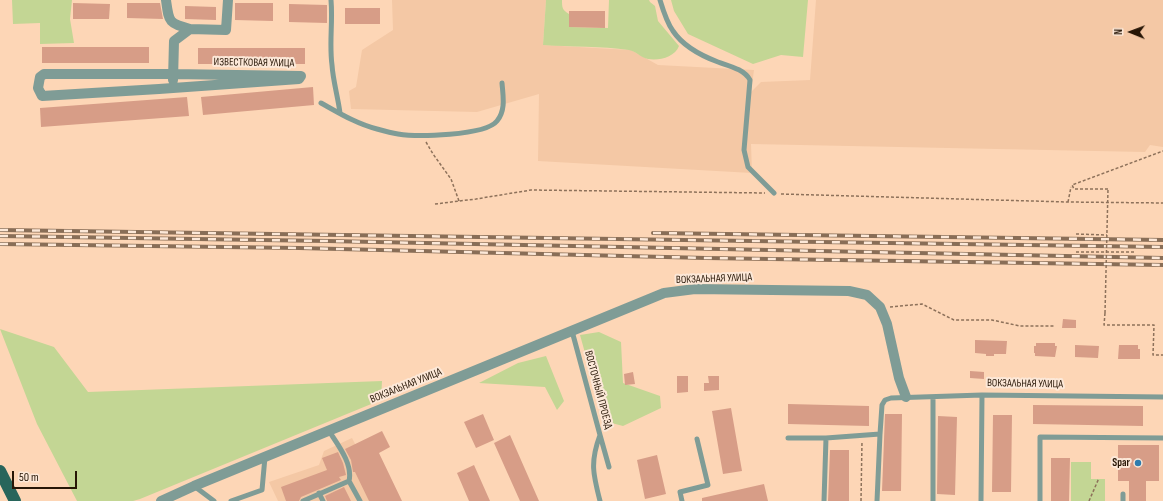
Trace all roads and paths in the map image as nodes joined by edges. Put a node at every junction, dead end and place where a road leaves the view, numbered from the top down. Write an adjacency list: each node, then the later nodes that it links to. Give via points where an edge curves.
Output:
1 (166, 0): 5 (street, via 168,16 174,24)
2 (228, 0): 5 (street, via 226,30)
3 (331, 0): 10 (lane, via 332,65)
4 (660, 0): 14 (lane, via 673,31 682,41 694,51 730,65 750,80 744,150 748,167)
5 (190, 29): 6 (street, via 174,41)
6 (173, 74): 8 (street); 8 (street, ИЗВЕСТКОВАЯ УЛИЦА, via 300,76 299,79); 8 (street, ИЗВЕСТКОВАЯ УЛИЦА, via 44,74 40,77 38,88 42,96)
7 (502, 83): 11 (lane, via 503,108 496,122 483,129)
8 (173, 88)
9 (321, 103): 10 (lane)
10 (340, 113): 11 (lane, via 376,129)
11 (422, 135): 15 (path, via 451,180)
12 (1163, 151): 13 (path)
13 (1072, 186): 16 (path); 20 (path, bridge, via 1074,189 1108,189)
14 (774, 193): 15 (path, via 531,190); 16 (path)
15 (459, 201): 18 (path)
16 (1068, 202): 17 (path)
17 (1163, 203)
18 (435, 204)
19 (1076, 234): 20 (path)
20 (1107, 235): 23 (path, bridge)
21 (1076, 252): 23 (path)
22 (1134, 252): 23 (path)
23 (1106, 253): 27 (path, bridge, via 1104,325 1154,325 1153,355)
24 (880, 307): 25 (path, via 922,304 954,320 992,320 1020,326); 26 (street, ВОКЗАЛЬНАЯ УЛИЦА, via 867,294 849,291 695,289 664,293); 29 (street, ВОКЗАЛЬНАЯ УЛИЦА, via 887,324 898,378)
25 (1055, 326)
26 (572, 331): 32 (street, ВОКЗАЛЬНАЯ УЛИЦА); 34 (lane, ВОСТОЧНЫЙ ПРОЕЗД)
27 (1163, 355)
28 (982, 395): 30 (lane, ВОКЗАЛЬНАЯ УЛИЦА); 31 (lane, ВОКЗАЛЬНАЯ УЛИЦА); 61 (lane)
29 (906, 397): 30 (lane, ВОКЗАЛЬНАЯ УЛИЦА); 33 (lane, via 885,400 882,405)
30 (933, 397): 60 (lane)
31 (1163, 397)
32 (329, 431): 40 (street, ВОКЗАЛЬНАЯ УЛИЦА); 44 (lane, via 351,473)
33 (880, 434): 35 (lane); 59 (lane)
34 (600, 436): 41 (lane); 55 (lane, ВОСТОЧНЫЙ ПРОЕЗД, via 593,463)
35 (862, 436): 37 (lane); 58 (path)
36 (788, 438): 37 (lane)
37 (826, 438): 57 (lane)
38 (1163, 438): 62 (lane, via 1040,436)
39 (697, 439): 56 (lane, via 708,486 680,492)
40 (264, 457): 45 (street, ВОКЗАЛЬНАЯ УЛИЦА); 51 (lane, via 262,490)
41 (609, 467)
42 (0, 471): 48 (main road)
43 (1099, 478): 63 (path)
44 (349, 481): 46 (lane); 54 (lane)
45 (194, 486): 49 (street, ВОКЗАЛЬНАЯ УЛИЦА); 50 (lane)
46 (319, 493): 52 (lane); 53 (lane)
47 (1123, 494): 64 (lane)
48 (15, 501)
49 (161, 501)
50 (214, 501)
51 (231, 501)
52 (303, 501)
53 (323, 501)
54 (360, 501)
55 (600, 501)
56 (682, 501)
57 (824, 501)
58 (861, 501)
59 (877, 501)
60 (932, 501)
61 (981, 501)
62 (1040, 501)
63 (1089, 501)
64 (1123, 501)

